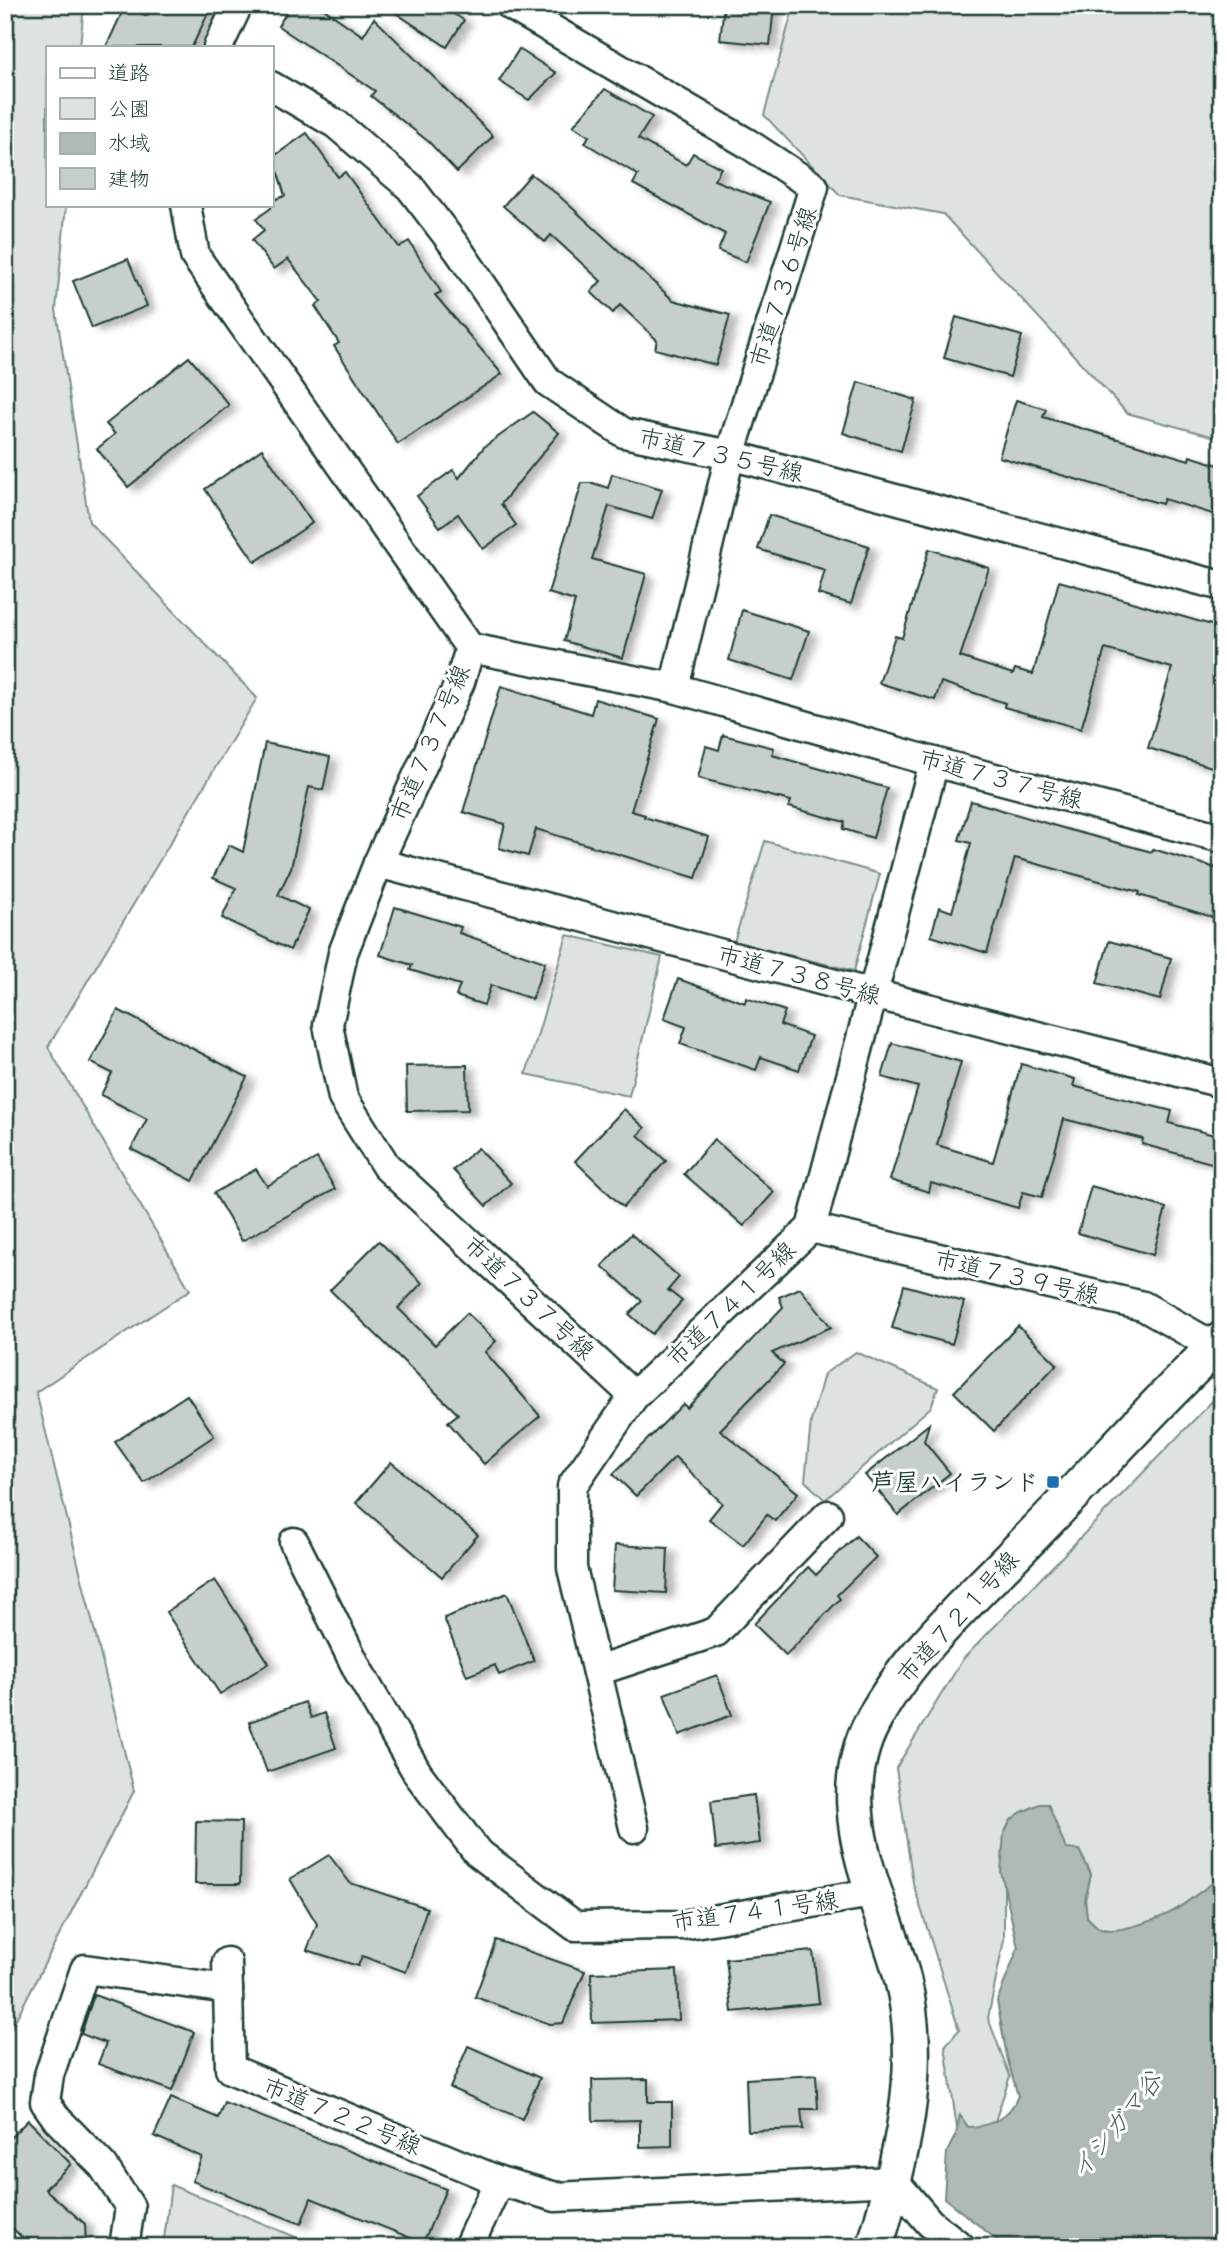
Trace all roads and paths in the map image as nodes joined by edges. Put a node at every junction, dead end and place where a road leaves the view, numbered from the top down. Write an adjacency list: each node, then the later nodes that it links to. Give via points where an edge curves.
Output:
1 (238, 5): 3 (street)
2 (510, 5): 6 (street, 市道７３６号線, via 814,187)
3 (218, 46)
4 (273, 87): 6 (street, 市道７３５号線, via 336,124 410,187 548,382 624,433)
5 (186, 206): 8 (street, via 195,256)
6 (730, 455): 7 (street, 市道７３５号線); 9 (street, 市道７３６号線)
7 (1222, 586)
8 (470, 648): 9 (street, 市道７３７号線); 12 (street, 市道７３７号線, via 460,682)
9 (674, 688): 10 (street, 市道７３７号線)
10 (934, 762): 11 (street, 市道７３７号線); 13 (street, 市道７４１号線)
11 (1222, 838)
12 (378, 863): 13 (street, 市道７３８号線); 17 (street, 市道７３７号線, via 343,953 328,1025 343,1098 386,1166)
13 (873, 994): 14 (street, 市道７３８号線); 15 (street, 市道７４１号線)
14 (1222, 1083)
15 (811, 1228): 16 (street, 市道７３９号線, via 1143,1306); 17 (street, 市道７４１号線)
16 (1218, 1344): 22 (street, 市道７２１号線, via 910,1663 869,1730 857,1768 855,1806)
17 (635, 1396): 20 (street, 市道７４１号線, via 572,1486 572,1568)
18 (828, 1514): 20 (street, via 716,1632)
19 (294, 1542): 22 (street, 市道７４１号線, via 359,1672 418,1774 477,1852 575,1926 682,1925)
20 (597, 1671): 21 (street, 市道７４１号線)
21 (635, 1828)
22 (872, 1893): 26 (street, 市道７２１号線, via 912,2021 908,2105)
23 (227, 1962): 24 (street)
24 (228, 1989): 25 (street, 市道７２２号線, via 230,2069); 27 (street, via 85,1969 49,2075 45,2102 103,2166 130,2207)
25 (499, 2181): 26 (street, 市道７２２号線, via 556,2197); 28 (street)
26 (894, 2181): 29 (street, 市道７２１号線); 30 (street, via 930,2223)
27 (124, 2247)
28 (468, 2247)
29 (875, 2247)
30 (961, 2247)

